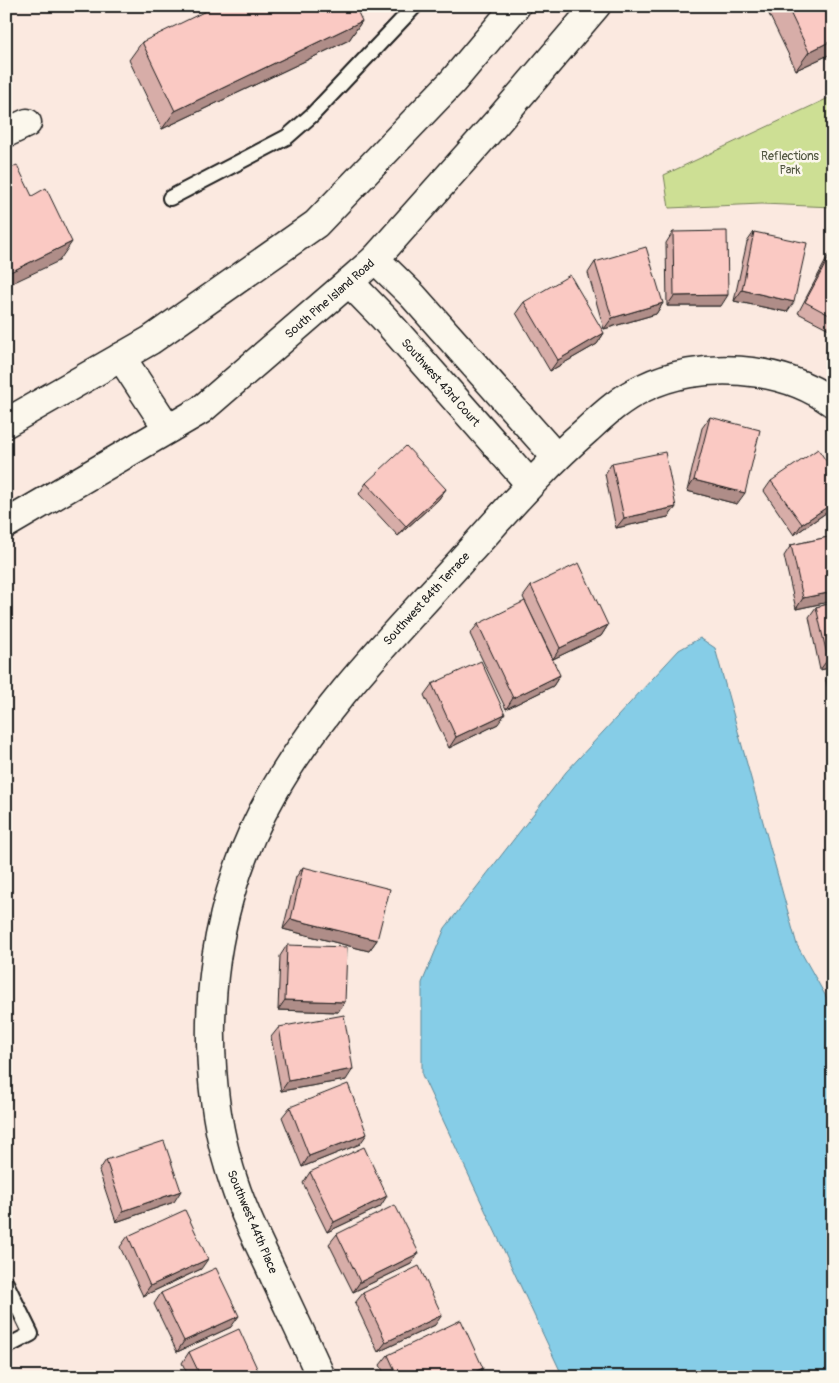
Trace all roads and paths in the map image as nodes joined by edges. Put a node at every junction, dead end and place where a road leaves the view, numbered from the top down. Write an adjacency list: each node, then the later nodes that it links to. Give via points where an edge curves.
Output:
1 (415, 6): 4 (lane, via 312,115 287,136)
2 (516, 6): 7 (street, via 453,81 316,224 151,340)
3 (596, 6): 5 (street, South Pine Island Road)
4 (170, 198)
5 (375, 259): 6 (street, South Pine Island Road); 11 (street, via 414,296)
6 (349, 282): 10 (street, South Pine Island Road, via 201,410); 12 (street, Southwest 43rd Court)
7 (121, 357): 9 (street); 10 (street)
8 (833, 403): 11 (street, Southwest 84th Terrace, via 800,384 770,375 734,370 704,371 668,378 617,402)
9 (6, 423)
10 (168, 429): 13 (street, South Pine Island Road)
11 (556, 457): 12 (street, Southwest 84th Terrace)
12 (530, 484): 14 (street, Southwest 84th Terrace, via 363,669 311,733 274,791 245,847 227,901 216,960)
13 (6, 524)
14 (213, 999): 17 (street, Southwest 44th Place, via 212,1060 217,1122 225,1154 249,1222)
15 (6, 1283): 16 (lane, via 31,1334)
16 (6, 1346)
17 (321, 1377)

